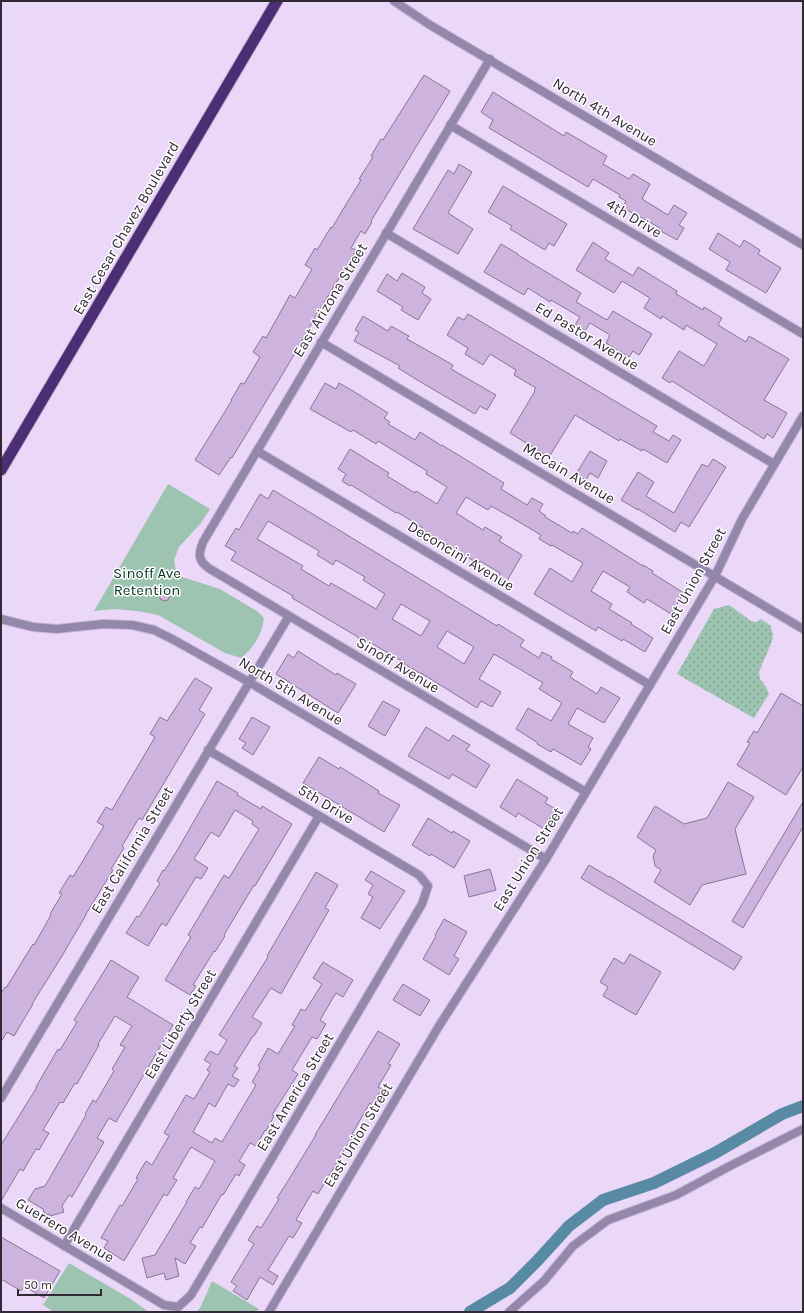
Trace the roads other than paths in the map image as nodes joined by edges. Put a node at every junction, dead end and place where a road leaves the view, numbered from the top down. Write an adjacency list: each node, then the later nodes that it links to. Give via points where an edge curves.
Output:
1 (277, 1): 12 (highway, East Cesar Chavez Boulevard)
2 (394, 1): 3 (street, North 4th Avenue)
3 (490, 59): 4 (street, East Arizona Street); 6 (street, North 4th Avenue)
4 (450, 125): 5 (street, East Arizona Street); 7 (street, 4th Drive)
5 (386, 233): 8 (street, East Arizona Street); 11 (street, Ed Pastor Avenue)
6 (803, 245)
7 (803, 334)
8 (322, 342): 10 (street, East Arizona Street); 14 (street, McCain Avenue)
9 (803, 416): 11 (street, East Union Street)
10 (257, 451): 13 (street, East Arizona Street, via 203,542); 19 (street, Deconcini Avenue)
11 (774, 464): 14 (street, East Union Street, via 742,519)
12 (1, 470)
13 (200, 558): 15 (street, Sinoff Avenue, via 210,569)
14 (715, 576): 17 (street, McCain Avenue); 19 (street, East Union Street)
15 (288, 616): 18 (street, East California Street); 21 (street, Sinoff Avenue)
16 (1, 620): 18 (street, North 5th Avenue, via 33,627 103,624 132,625 154,630)
17 (803, 629)
18 (249, 682): 20 (street, East California Street); 23 (street, North 5th Avenue)
19 (650, 685): 21 (street, East Union Street)
20 (208, 750): 22 (street, 5th Drive); 25 (street, East California Street)
21 (586, 792): 23 (street, East Union Street)
22 (319, 816): 24 (street, 5th Drive, via 419,875); 28 (street, East Liberty Street)
23 (546, 859): 30 (street, East Union Street, via 439,1026)
24 (428, 886): 29 (street, East America Street, via 422,904 191,1295)
25 (1, 1098)
26 (803, 1129): 31 (street, via 676,1195 608,1220 573,1246 544,1281)
27 (1, 1208): 28 (street, Guerrero Avenue)
28 (64, 1246): 29 (street, Guerrero Avenue, via 164,1305)
29 (178, 1307)
30 (269, 1312)
31 (509, 1312)

